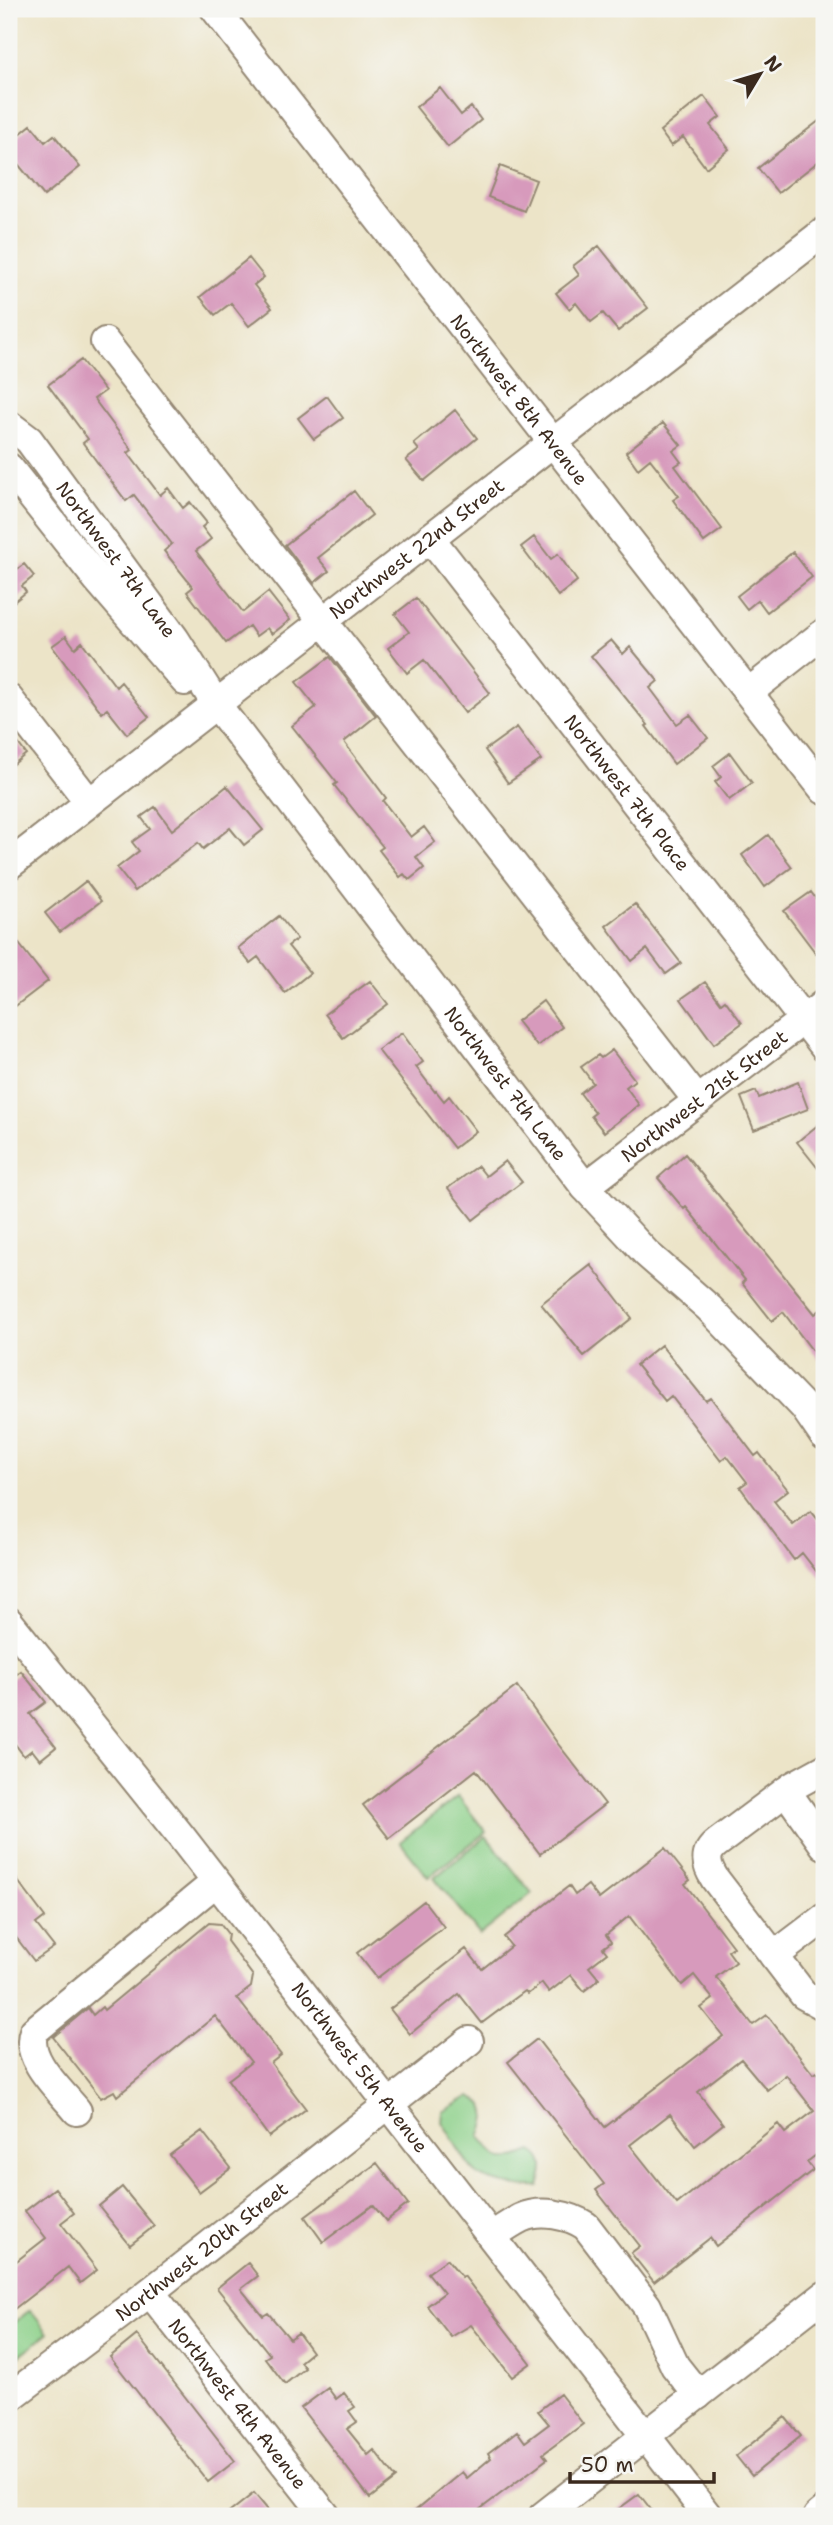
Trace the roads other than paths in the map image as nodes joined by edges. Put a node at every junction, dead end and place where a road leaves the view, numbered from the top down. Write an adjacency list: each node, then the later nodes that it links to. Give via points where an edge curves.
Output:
1 (215, 9): 5 (street, Northwest 8th Avenue)
2 (824, 232): 5 (street, Northwest 22nd Street)
3 (106, 342): 8 (street)
4 (9, 425): 12 (street, Northwest 7th Lane, via 29,440 175,639)
5 (554, 443): 7 (street, Northwest 22nd Street); 10 (street, Northwest 8th Avenue)
6 (9, 468): 12 (street, Northwest 7th Lane, via 178,673)
7 (430, 538): 8 (street, Northwest 22nd Street); 16 (street, Northwest 7th Place)
8 (324, 620): 12 (street, Northwest 22nd Street); 18 (street)
9 (824, 633): 10 (street)
10 (749, 692): 13 (street, Northwest 8th Avenue)
11 (9, 699): 14 (street)
12 (216, 704): 14 (street, Northwest 22nd Street); 19 (street, Northwest 7th Lane)
13 (824, 790)
14 (89, 802): 15 (street, Northwest 22nd Street)
15 (9, 865)
16 (814, 1012): 17 (street, Northwest 7th Place); 18 (street, Northwest 21st Street)
17 (824, 1046)
18 (698, 1101): 19 (street, Northwest 21st Street)
19 (584, 1186): 20 (street, Northwest 7th Lane, via 646,1254 709,1308 794,1397)
20 (824, 1436)
21 (9, 1622): 25 (street, Northwest 5th Avenue)
22 (824, 1769): 23 (street)
23 (786, 1791): 24 (street); 27 (street, via 712,1847 706,1859 715,1879)
24 (824, 1845)
25 (216, 1882): 30 (street, Northwest 5th Avenue); 31 (street, via 34,2031 32,2053)
26 (824, 1918): 27 (street)
27 (775, 1956): 28 (street, via 804,1995)
28 (824, 2006)
29 (469, 2041): 30 (street, Northwest 20th Street)
30 (390, 2104): 32 (street, Northwest 5th Avenue); 33 (street, Northwest 20th Street)
31 (77, 2112)
32 (492, 2236): 35 (street, via 523,2217 549,2214 586,2226 646,2306 675,2366); 37 (street, Northwest 5th Avenue)
33 (150, 2292): 36 (street, Northwest 20th Street); 39 (street, Northwest 4th Avenue)
34 (824, 2296): 35 (street)
35 (698, 2395): 37 (street)
36 (9, 2398)
37 (646, 2435): 40 (street); 41 (street, Northwest 5th Avenue)
38 (824, 2511): 42 (street)
39 (326, 2516)
40 (543, 2516)
41 (708, 2516)
42 (818, 2516)

